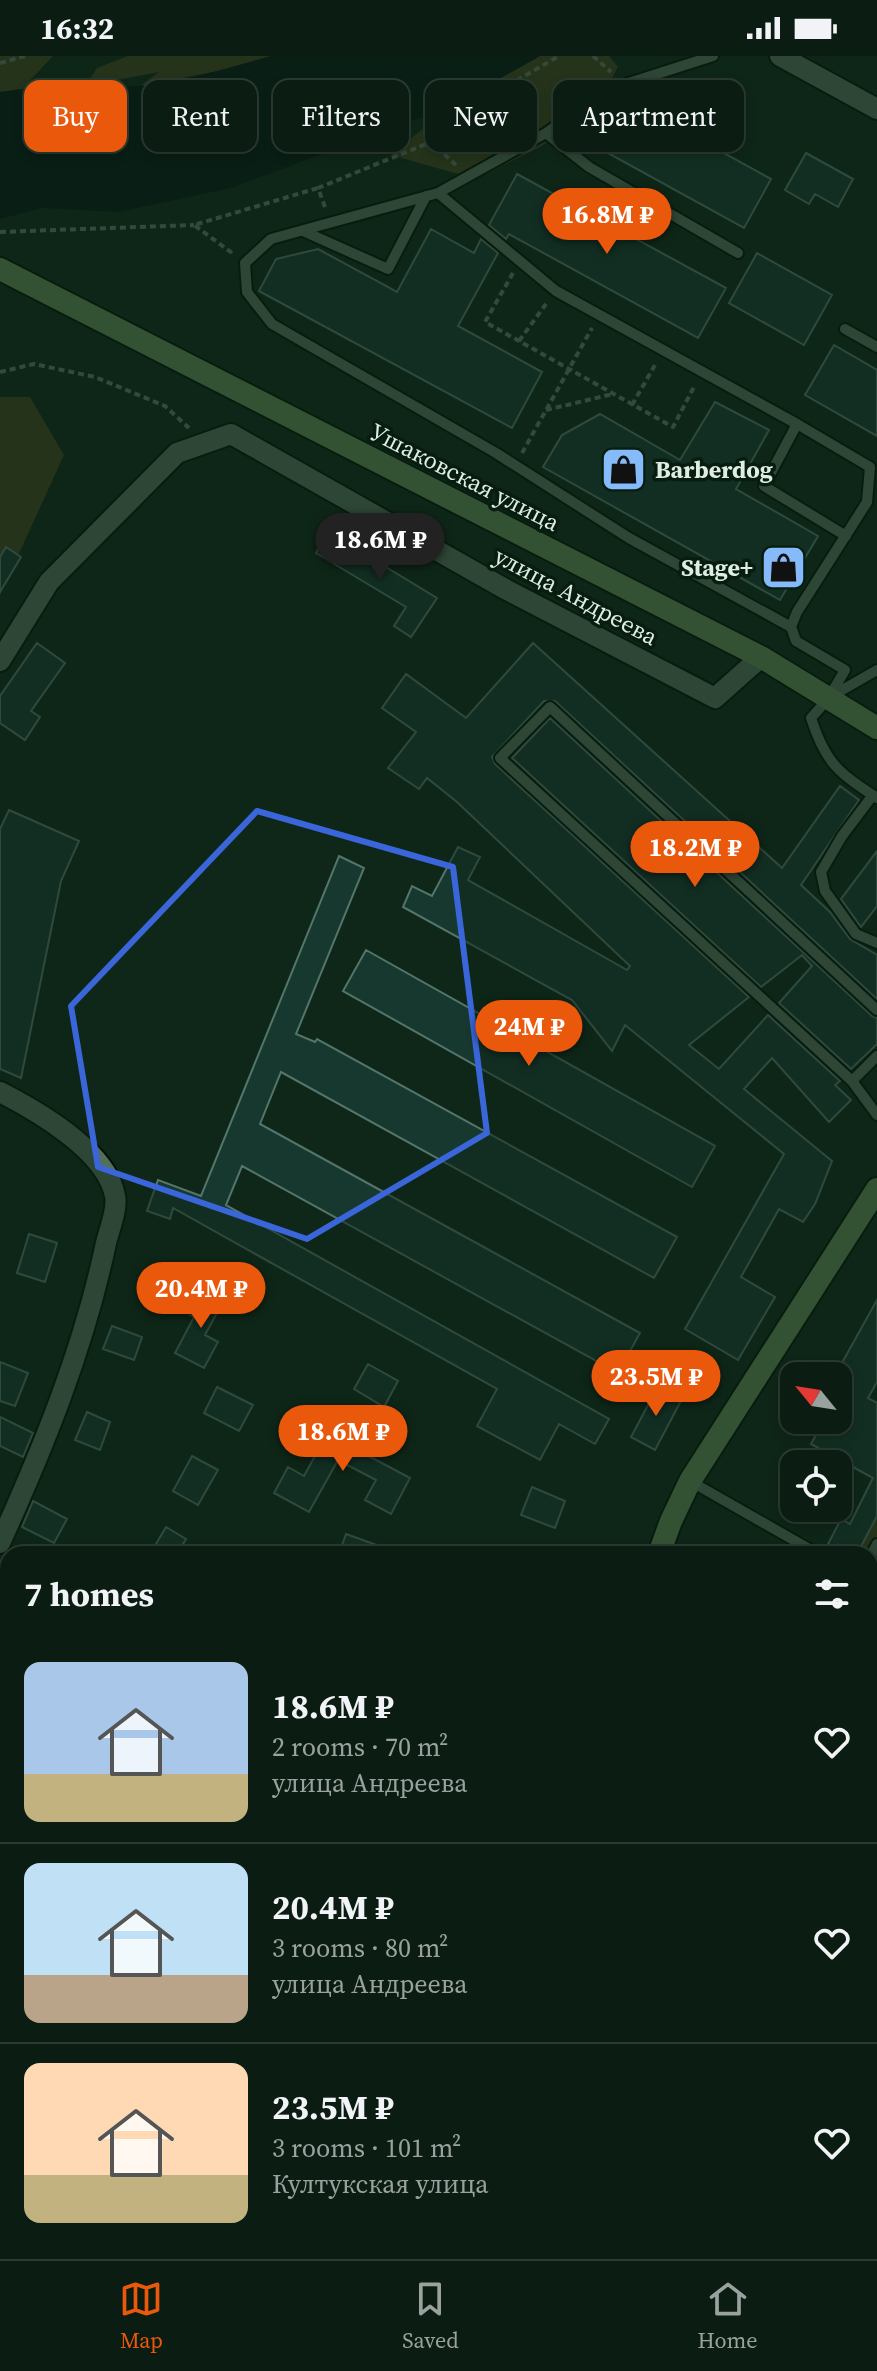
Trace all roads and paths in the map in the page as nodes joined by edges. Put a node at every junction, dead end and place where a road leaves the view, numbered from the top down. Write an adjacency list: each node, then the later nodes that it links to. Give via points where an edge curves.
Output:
1 (25, 56): 5 (path)
2 (559, 56): 6 (path)
3 (713, 56): 8 (lane, via 607,90)
4 (780, 56): 7 (street)
5 (0, 63)
6 (518, 80)
7 (877, 109)
8 (546, 133): 11 (lane); 19 (lane, via 589,167)
9 (425, 144): 12 (path)
10 (442, 152): 11 (path)
11 (469, 176): 13 (lane)
12 (318, 188): 15 (path); 16 (path)
13 (438, 193): 14 (lane); 20 (lane)
14 (426, 196): 15 (lane); 17 (lane, via 388,269)
15 (331, 223): 17 (lane)
16 (194, 225): 18 (path); 21 (path)
17 (303, 231): 21 (lane, via 271,239)
18 (0, 232)
19 (738, 253)
20 (520, 261): 23 (lane); 26 (path, via 485,322)
21 (245, 263): 37 (lane, via 247,292 272,324)
22 (0, 269): 40 (main road, Ушаковская улица)
23 (556, 291): 24 (lane); 26 (path)
24 (600, 315): 28 (lane); 29 (path)
25 (845, 329): 27 (lane)
26 (519, 341): 29 (path)
27 (877, 347)
28 (663, 350): 30 (lane); 33 (path)
29 (569, 369): 32 (path); 34 (path)
30 (702, 371): 33 (path, via 673,427); 35 (lane)
31 (0, 372): 36 (path, via 34,364 95,377 165,406)
32 (613, 394): 33 (path); 34 (path)
33 (632, 405)
34 (546, 410): 37 (path)
35 (797, 424): 38 (lane, via 870,467 867,502); 38 (lane, via 764,486)
36 (206, 443): 40 (street, улица Андреева, via 231,434 507,590 715,698); 41 (street, улица Андреева, via 177,453 49,582)
37 (515, 465): 39 (lane, via 629,538)
38 (846, 536): 39 (lane)
39 (791, 627): 43 (lane, via 796,641 845,670)
40 (761, 657): 43 (main road, Ушаковская улица)
41 (0, 661)
42 (877, 670): 43 (lane)
43 (828, 699): 44 (main road, Ушаковская улица); 45 (lane, via 811,718 821,749 843,775)
44 (877, 728)
45 (875, 797): 46 (lane, via 821,872 825,891 856,934)
46 (877, 943)
47 (877, 1010): 49 (lane, via 550,707 500,758)
48 (877, 1056): 49 (lane)
49 (852, 1081): 51 (lane)
50 (0, 1092): 54 (street, via 69,1135 104,1169 116,1197 94,1303 47,1434)
51 (877, 1115)
52 (877, 1189): 53 (main road)
53 (690, 1481): 55 (main road); 56 (lane)
54 (0, 1543)
55 (662, 1546)
56 (804, 1546)

